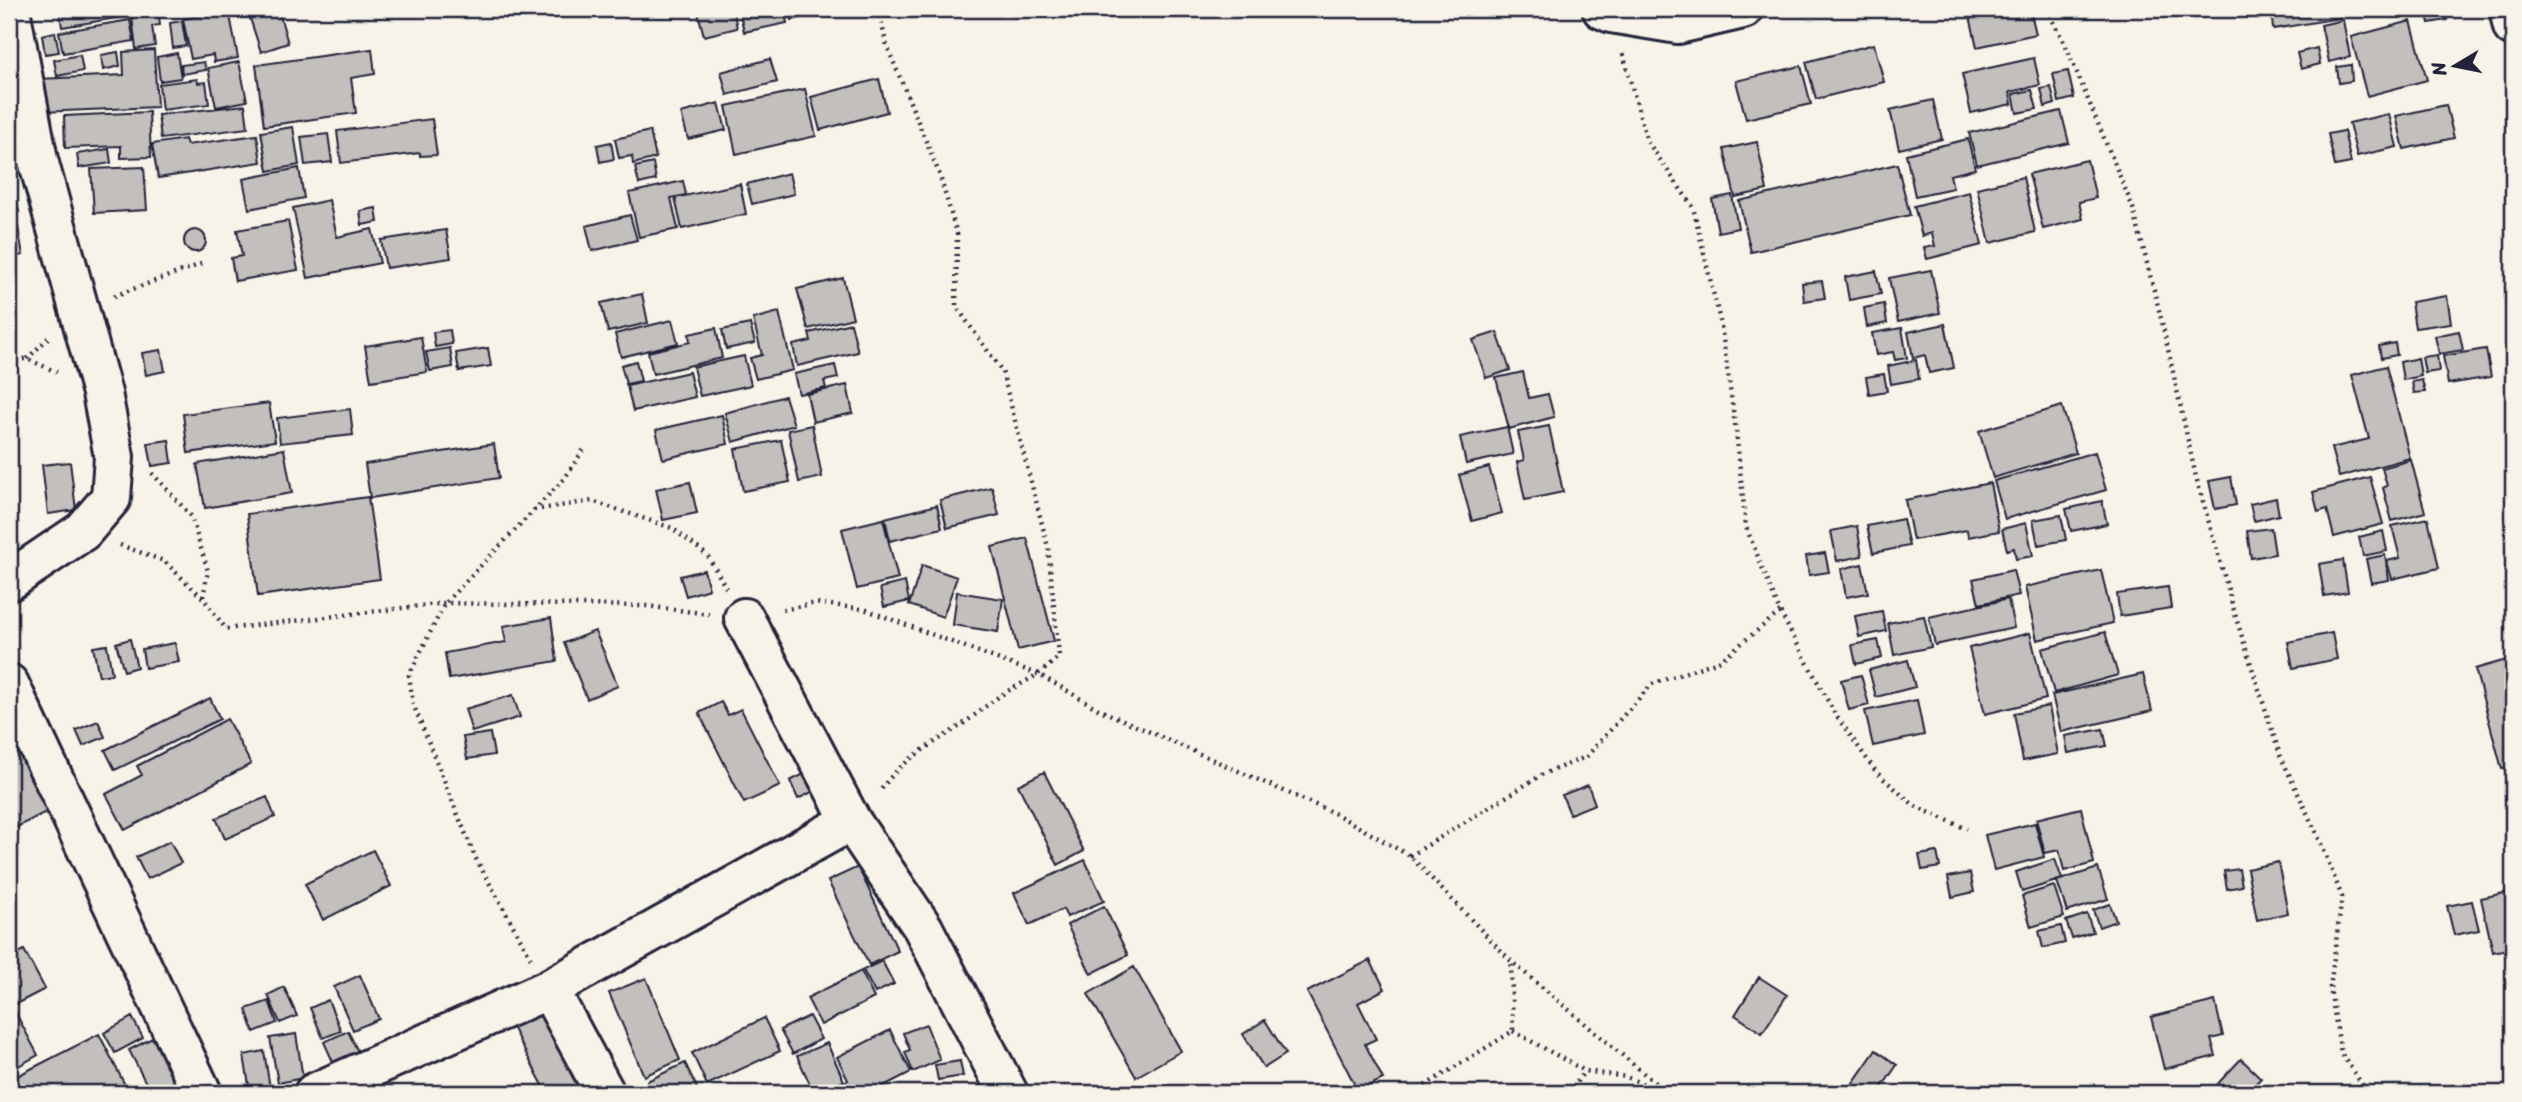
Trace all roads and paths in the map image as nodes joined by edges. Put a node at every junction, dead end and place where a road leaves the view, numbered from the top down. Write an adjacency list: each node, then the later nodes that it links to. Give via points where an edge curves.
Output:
1 (10, 9): 9 (street, via 38,160 102,393)
2 (878, 9): 17 (path, via 887,46 939,173 957,234 956,306 1002,371 1048,547 1059,656)
3 (1744, 9): 6 (street, via 1678,24)
4 (2046, 9): 33 (path, via 2066,44 2133,208 2196,477 2236,621 2280,755 2342,897 2330,988 2341,1053)
5 (2509, 9): 7 (street)
6 (1606, 11): 15 (path, via 1647,141 1693,207 1721,325 1746,527)
7 (2513, 27)
8 (586, 446): 10 (path, via 564,479)
9 (114, 457): 11 (street, via 111,498); 13 (path, via 149,470 191,516 208,571)
10 (533, 510): 14 (path); 16 (path, via 592,501 672,528 708,556)
11 (83, 531): 12 (street); 13 (path, via 164,561)
12 (9, 581)
13 (203, 598): 14 (path, via 226,629)
14 (445, 603): 16 (path, via 646,606); 23 (path, via 409,675 413,704 475,858)
15 (1780, 612): 20 (path, via 1835,714 1877,773 1915,806); 21 (path, via 1721,660 1652,684 1586,757 1543,774)
16 (744, 618): 17 (path, via 816,603 864,609); 19 (street)
17 (1040, 675): 19 (path, via 1004,693 931,742 890,776 874,801); 21 (path, via 1100,709 1336,814)
18 (9, 684): 26 (street)
19 (851, 821): 23 (street); 29 (street, via 923,928)
20 (1967, 828)
21 (1410, 856): 22 (path)
22 (1511, 961): 24 (path); 32 (path)
23 (549, 989): 27 (street); 28 (street)
24 (1513, 1031): 25 (path); 30 (path)
25 (1585, 1071): 31 (path); 32 (path, via 1626,1077)
26 (202, 1093)
27 (314, 1093)
28 (605, 1093)
29 (1008, 1093)
30 (1413, 1093)
31 (1568, 1093)
32 (1667, 1093)
33 (2368, 1093)

